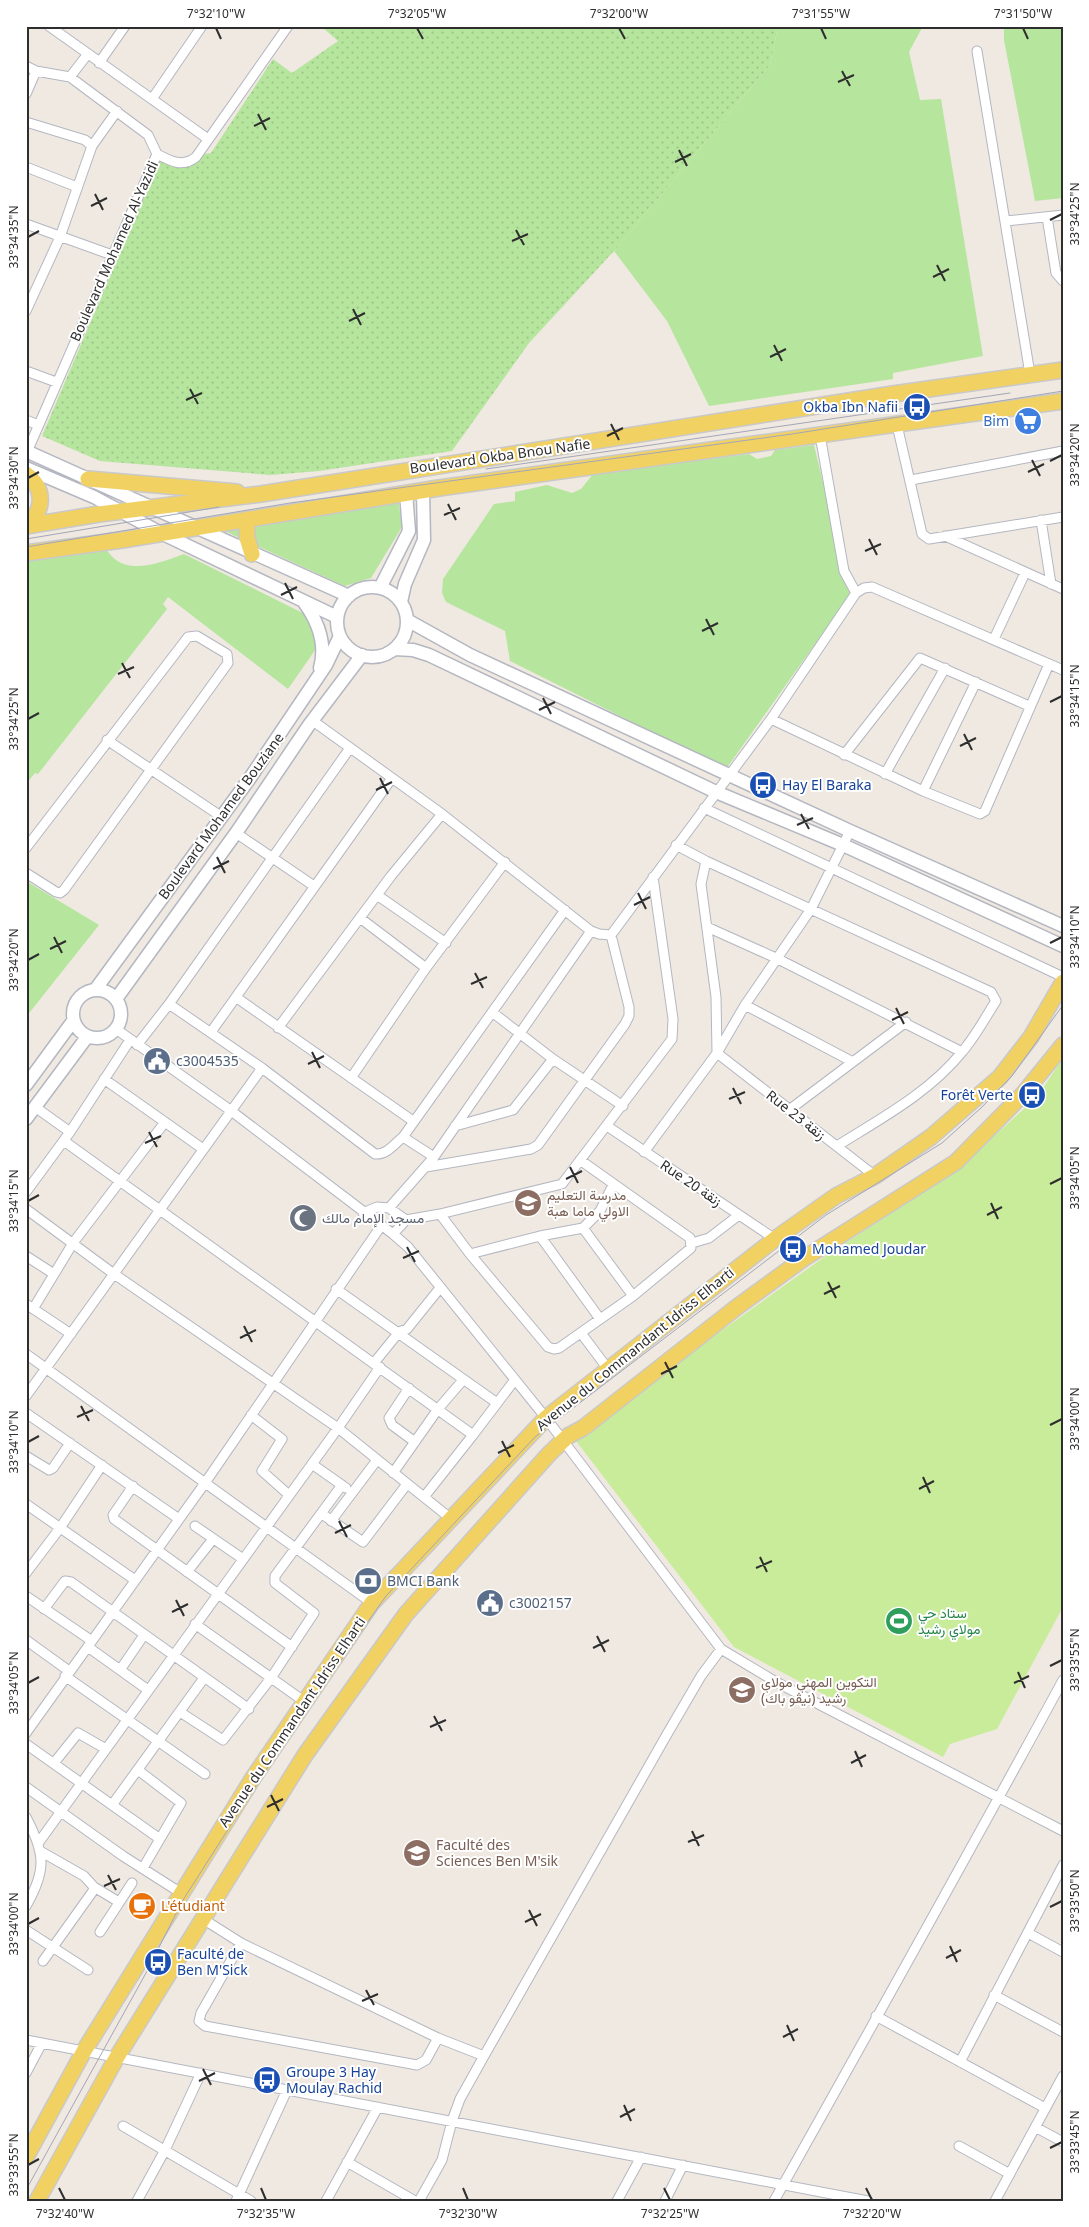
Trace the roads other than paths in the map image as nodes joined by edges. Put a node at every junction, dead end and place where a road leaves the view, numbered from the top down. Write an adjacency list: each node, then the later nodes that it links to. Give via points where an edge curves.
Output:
1 (49, 26): 6 (street)
2 (125, 26): 7 (street)
3 (202, 26): 12 (street)
4 (288, 26): 15 (street, Boulevard Mohamed Al-Yazidi)
5 (977, 51): 22 (street)
6 (87, 55): 7 (street); 10 (street)
7 (99, 63): 12 (street)
8 (26, 66): 9 (street)
9 (36, 71): 10 (street); 11 (street)
10 (70, 77): 13 (street)
11 (26, 94)
12 (152, 99): 15 (street)
13 (117, 111): 16 (street); 17 (street, via 148,135)
14 (26, 122): 16 (street, via 84,140)
15 (208, 139): 17 (street, Boulevard Mohamed Al-Yazidi, via 200,154 186,162 172,162)
16 (92, 146): 19 (street)
17 (157, 154): 25 (street, Boulevard Mohamed Al-Yazidi)
18 (26, 167): 19 (street)
19 (77, 187): 24 (street)
20 (1063, 215): 21 (street)
21 (1047, 217): 22 (street); 26 (street, via 1056,273)
22 (1006, 221): 30 (street)
23 (26, 224): 24 (street)
24 (60, 237): 25 (street); 27 (street)
25 (112, 255): 31 (street, Boulevard Mohamed Al-Yazidi)
26 (1063, 281)
27 (26, 311)
28 (1063, 370): 30 (main road, Boulevard Okba Bnou Nafie)
29 (26, 371): 31 (street)
30 (1030, 374): 45 (main road, Boulevard Okba Bnou Nafie)
31 (56, 382): 35 (street, Boulevard Mohamed Al-Yazidi)
32 (1063, 400): 34 (main road, Boulevard Okba Bnou Nafie)
33 (26, 420): 35 (street)
34 (897, 424): 36 (main road, Boulevard Okba Bnou Nafie); 42 (street)
35 (38, 425): 38 (street, Boulevard Mohamed Al-Yazidi)
36 (820, 435): 43 (main road, Boulevard Okba Bnou Nafie); 61 (street, via 844,571)
37 (1063, 451): 42 (street)
38 (26, 452): 41 (main road)
39 (26, 468): 47 (main road)
40 (26, 474): 51 (main road, via 36,482 41,501 37,514)
41 (88, 479): 45 (main road); 46 (main road)
42 (911, 480): 54 (street, via 922,534 928,539)
43 (423, 491): 44 (main road, Boulevard Okba Bnou Nafie); 64 (main road, via 424,540 405,584)
44 (406, 493): 49 (main road, Boulevard Okba Bnou Nafie); 59 (main road, via 409,531)
45 (261, 494): 46 (main road, Boulevard Okba Bnou Nafie)
46 (157, 508): 47 (main road, Boulevard Okba Bnou Nafie); 52 (main road)
47 (123, 512): 51 (main road, Boulevard Okba Bnou Nafie); 53 (main road)
48 (1063, 517): 50 (street)
49 (247, 519): 52 (main road, Boulevard Okba Bnou Nafie); 56 (main road, via 247,538)
50 (1041, 520): 54 (street); 58 (street)
51 (26, 525)
52 (194, 527): 53 (main road, Boulevard Okba Bnou Nafie); 56 (main road)
53 (161, 533): 55 (main road, Boulevard Okba Bnou Nafie); 63 (main road)
54 (945, 536): 57 (street)
55 (26, 552)
56 (252, 554): 62 (main road)
57 (1025, 573): 58 (street); 68 (street)
58 (1051, 584): 60 (street)
59 (380, 588): 62 (main road, via 367,587); 64 (main road)
60 (1063, 590)
61 (856, 593): 68 (street, via 872,587); 77 (street)
62 (349, 596): 65 (main road)
63 (302, 599): 65 (main road); 74 (main road, via 312,613 321,636 322,662)
64 (401, 602): 66 (main road)
65 (338, 617): 67 (main road)
66 (407, 620): 69 (main road, via 404,636); 84 (main road, via 470,655)
67 (340, 636): 70 (main road, via 351,650); 74 (main road, Boulevard Mohamed Bouziane)
68 (994, 639): 71 (street)
69 (394, 649): 70 (main road, via 383,655); 87 (main road, via 429,655)
70 (362, 655): 78 (main road, Boulevard Mohamed Bouziane)
71 (1049, 664): 73 (street); 76 (street)
72 (945, 668): 75 (street); 81 (street, via 924,658 916,661); 83 (street)
73 (1063, 670)
74 (317, 678): 90 (main road, Boulevard Mohamed Bouziane)
75 (976, 682): 76 (street); 86 (street)
76 (1029, 706): 86 (street, via 985,811 976,813)
77 (770, 718): 81 (street); 84 (street)
78 (312, 720): 80 (street); 92 (main road, Boulevard Mohamed Bouziane)
79 (107, 740): 82 (street); 82 (street, via 188,637 197,636 227,654 228,663); 95 (street)
80 (350, 748): 85 (street); 96 (street)
81 (844, 755): 83 (street)
82 (150, 771): 90 (street); 100 (street, via 64,890 56,892)
83 (885, 774): 86 (street)
84 (728, 775): 87 (street); 91 (main road)
85 (392, 778): 89 (street); 102 (street)
86 (923, 791)
87 (716, 792): 88 (street); 94 (main road)
88 (704, 808): 93 (street); 99 (street)
89 (442, 814): 98 (street); 103 (street)
90 (222, 817): 117 (main road, Boulevard Mohamed Bouziane)
91 (850, 831): 94 (street); 107 (main road)
92 (236, 833): 96 (street); 119 (main road, Boulevard Mohamed Bouziane)
93 (676, 845): 97 (street); 101 (street)
94 (843, 845): 99 (street); 112 (main road)
95 (26, 848)
96 (273, 858): 102 (street); 120 (street)
97 (706, 861): 104 (street); 108 (street, via 701,884)
98 (505, 862): 105 (street); 111 (street)
99 (830, 869): 104 (street); 115 (street)
100 (26, 873)
101 (653, 877): 110 (street); 141 (street, via 674,1029 672,1039)
102 (314, 886): 118 (street)
103 (377, 895): 106 (street); 111 (street)
104 (811, 909): 113 (street); 132 (street, via 994,995 996,1001)
105 (565, 910): 109 (street); 122 (street)
106 (360, 918): 114 (street); 125 (street)
107 (1063, 926)
108 (707, 927): 113 (street); 133 (street, via 716,997)
109 (592, 931): 110 (street); 128 (street)
110 (611, 935): 139 (street, via 629,1016)
111 (446, 943): 114 (street)
112 (1063, 946)
113 (776, 958): 121 (street); 124 (street)
114 (426, 968): 137 (street)
115 (1063, 977)
116 (1063, 982): 159 (main road, Avenue du Commandant Idriss Elharti, via 1031,1037 1000,1077 931,1137)
117 (95, 990): 119 (main road); 123 (main road, via 79,997 73,1008)
118 (237, 998): 125 (street); 127 (street)
119 (116, 999): 126 (main road, via 121,1014)
120 (169, 1004): 127 (street); 130 (street)
121 (745, 1005): 133 (street); 135 (street)
122 (492, 1012): 128 (street); 147 (street)
123 (73, 1021): 129 (main road); 140 (main road)
124 (906, 1022): 132 (street); 135 (street)
125 (278, 1028): 137 (street)
126 (116, 1029): 129 (main road, via 103,1038); 130 (street)
127 (210, 1032): 136 (street)
128 (519, 1034): 134 (street); 148 (street)
129 (87, 1037): 142 (main road)
130 (133, 1042): 138 (street); 143 (street)
131 (1063, 1045): 207 (main road, Avenue du Commandant Idriss Elharti, via 1024,1093 956,1162 788,1270)
132 (962, 1052): 153 (street, via 904,1105)
133 (717, 1053): 144 (street, Rue 23 زنقة); 155 (street)
134 (553, 1059): 139 (street); 148 (street, via 513,1110)
135 (853, 1062): 144 (street)
136 (262, 1068): 143 (street); 151 (street, via 375,1154 384,1154)
137 (351, 1078): 147 (street)
138 (104, 1079): 146 (street); 150 (street)
139 (583, 1080): 141 (street); 158 (street, via 545,1137 531,1149)
140 (26, 1085)
141 (623, 1106): 149 (street)
142 (35, 1107): 145 (main road); 150 (street)
143 (230, 1110): 154 (street); 166 (street)
144 (790, 1110): 153 (street, Rue 23 زنقة)
145 (26, 1119)
146 (165, 1122): 154 (street); 160 (street)
147 (413, 1122): 151 (street)
148 (454, 1126): 156 (street)
149 (607, 1126): 155 (street, Rue 20 زنقة); 157 (street)
150 (70, 1132): 152 (street)
151 (403, 1137): 156 (street)
152 (64, 1141): 160 (street); 162 (street)
153 (837, 1146): 159 (street, Rue 23 زنقة)
154 (203, 1149): 165 (street)
155 (644, 1152): 168 (street, Rue 20 زنقة)
156 (434, 1158): 158 (street)
157 (580, 1160): 161 (street); 167 (street, via 562,1184 552,1188)
158 (426, 1168): 164 (street)
159 (875, 1176): 174 (main road, Avenue du Commandant Idriss Elharti, via 836,1196)
160 (120, 1182): 165 (street); 175 (street)
161 (614, 1185): 171 (street, via 600,1211); 176 (street, via 690,1238)
162 (26, 1192)
163 (26, 1208): 175 (street)
164 (389, 1208): 166 (street); 169 (street)
165 (159, 1211): 180 (street); 186 (street)
166 (363, 1213): 170 (street)
167 (440, 1214): 169 (street); 177 (street)
168 (739, 1215): 174 (street, Rue 20 زنقة); 176 (street, via 709,1238)
169 (406, 1220): 172 (street)
170 (381, 1226): 172 (street); 182 (street)
171 (582, 1228): 173 (street); 183 (street)
172 (393, 1234): 181 (street, via 408,1247)
173 (540, 1236): 177 (street); 185 (street)
174 (776, 1239): 193 (main road, Avenue du Commandant Idriss Elharti)
175 (73, 1243): 179 (street); 180 (street)
176 (692, 1243): 183 (street, via 691,1248)
177 (470, 1254): 188 (street, via 548,1346 559,1348)
178 (26, 1256): 179 (street)
179 (54, 1274): 184 (street)
180 (114, 1274): 189 (street); 196 (street)
181 (440, 1288): 187 (street, via 407,1329); 195 (street)
182 (336, 1289): 186 (street); 187 (street)
183 (632, 1296): 185 (street)
184 (29, 1306): 189 (street)
185 (600, 1319): 188 (street)
186 (315, 1320): 191 (street); 196 (street)
187 (399, 1332): 191 (street); 194 (street)
188 (581, 1333): 193 (street)
189 (71, 1334): 192 (street)
190 (26, 1354): 192 (street)
191 (377, 1365): 197 (street); 204 (street)
192 (47, 1369): 198 (street); 214 (street)
193 (608, 1370): 203 (main road, Avenue du Commandant Idriss Elharti)
194 (464, 1380): 199 (street); 200 (street)
195 (514, 1381): 199 (street); 203 (street)
196 (271, 1385): 202 (street); 204 (street)
197 (409, 1388): 200 (street); 206 (street, via 389,1418 392,1425)
198 (26, 1396)
199 (497, 1403): 205 (street)
200 (438, 1409): 205 (street); 206 (street)
201 (26, 1413): 208 (street)
202 (251, 1415): 214 (street); 219 (street, via 282,1439 262,1471)
203 (546, 1418): 207 (street); 223 (main road, Avenue du Commandant Idriss Elharti)
204 (338, 1428): 210 (street); 211 (street)
205 (474, 1435): 220 (street)
206 (415, 1442): 213 (street)
207 (563, 1442): 246 (street); 281 (main road, Avenue du Commandant Idriss Elharti, via 406,1614 305,1755)
208 (70, 1443): 209 (street, via 49,1470); 212 (street)
209 (26, 1456)
210 (377, 1460): 213 (street); 218 (street)
211 (312, 1464): 216 (street); 219 (street)
212 (102, 1465): 217 (street); 228 (street)
213 (393, 1472): 215 (street)
214 (205, 1483): 224 (street); 227 (street)
215 (407, 1484): 220 (street); 225 (street, via 365,1542 359,1542)
216 (342, 1485): 218 (street); 222 (street)
217 (133, 1486): 224 (street); 231 (street, via 113,1517)
218 (353, 1494): 225 (street)
219 (289, 1495): 227 (street)
220 (424, 1497): 223 (street)
221 (26, 1504): 228 (street)
222 (322, 1514): 225 (street); 230 (street)
223 (450, 1518): 238 (main road, Avenue du Commandant Idriss Elharti)
224 (179, 1519): 231 (street)
225 (331, 1521)
226 (195, 1526): 229 (street)
227 (266, 1526): 230 (street); 232 (street)
228 (60, 1528): 234 (street); 235 (street)
229 (213, 1539): 232 (street); 233 (street)
230 (296, 1549): 238 (street); 245 (street, via 274,1580 314,1613)
231 (157, 1550): 233 (street); 235 (street)
232 (243, 1559): 236 (street)
233 (187, 1572): 236 (street)
234 (26, 1573)
235 (135, 1580): 240 (street)
236 (217, 1594): 241 (street); 245 (street)
237 (26, 1596): 239 (street)
238 (372, 1603): 254 (main road, Avenue du Commandant Idriss Elharti)
239 (44, 1609): 240 (street, via 68,1581); 244 (street)
240 (113, 1612): 242 (street); 244 (street)
241 (196, 1624): 247 (street); 251 (street)
242 (144, 1634): 247 (street); 248 (street)
243 (26, 1640): 249 (street)
244 (90, 1644): 248 (street); 249 (street)
245 (292, 1647): 251 (street)
246 (721, 1649): 267 (street, via 776,1682); 297 (street, via 666,1736)
247 (173, 1656): 250 (street); 253 (street)
248 (120, 1670): 253 (street)
249 (67, 1674): 257 (street); 258 (street)
250 (204, 1678): 255 (street); 256 (street)
251 (271, 1678): 254 (street); 255 (street)
252 (1063, 1680): 267 (street)
253 (148, 1690): 257 (street)
254 (304, 1702): 278 (main road, Avenue du Commandant Idriss Elharti)
255 (249, 1709): 256 (street, via 223,1740)
256 (180, 1712): 259 (street)
257 (126, 1720): 259 (street); 261 (street)
258 (26, 1733)
259 (159, 1742): 263 (street); 264 (street)
260 (26, 1744): 262 (street)
261 (106, 1749): 262 (street, via 78,1733); 265 (street)
262 (54, 1763): 265 (street)
263 (138, 1770): 268 (street); 272 (street, via 181,1803)
264 (205, 1774)
265 (81, 1783): 268 (street); 269 (street)
266 (26, 1787): 269 (street)
267 (999, 1798): 271 (street); 291 (street)
268 (112, 1805): 272 (street)
269 (60, 1812): 273 (street); 275 (street)
270 (26, 1817): 273 (street)
271 (1063, 1831)
272 (160, 1838): 275 (street)
273 (39, 1846): 277 (street, via 84,1876); 280 (street, via 41,1871)
274 (1063, 1865): 284 (street)
275 (143, 1868): 278 (street)
276 (132, 1883): 279 (street)
277 (94, 1887): 279 (street); 286 (street)
278 (181, 1893): 296 (main road, Avenue du Commandant Idriss Elharti)
279 (119, 1902): 283 (street)
280 (26, 1906)
281 (203, 1919): 285 (street); 298 (main road, Avenue du Commandant Idriss Elharti)
282 (26, 1930): 286 (street)
283 (100, 1932)
284 (1028, 1933): 287 (street); 290 (street)
285 (241, 1943): 293 (street); 293 (street, via 201,2013 199,2021 205,2026 416,2065 426,2060)
286 (54, 1947): 288 (street); 289 (street)
287 (1063, 1952)
288 (43, 1961)
289 (88, 1970)
290 (994, 1995): 292 (street); 299 (street)
291 (876, 2016): 299 (street); 317 (street)
292 (1063, 2032)
293 (438, 2038): 297 (street)
294 (26, 2040): 295 (street)
295 (42, 2043): 296 (street); 300 (street)
296 (84, 2051): 298 (street); 312 (main road, Avenue du Commandant Idriss Elharti)
297 (484, 2056): 306 (street)
298 (117, 2057): 301 (street); 320 (main road, Avenue du Commandant Idriss Elharti)
299 (960, 2062): 305 (street)
300 (26, 2072)
301 (202, 2073): 303 (street); 311 (street)
302 (1063, 2076): 305 (street)
303 (287, 2090): 304 (street); 318 (street)
304 (378, 2106): 306 (street); 314 (street)
305 (1045, 2108): 308 (street)
306 (452, 2120): 313 (street); 325 (street, via 442,2160)
307 (123, 2126): 311 (street)
308 (1035, 2127): 309 (street); 316 (street)
309 (1063, 2142)
310 (958, 2146): 316 (street)
311 (165, 2150): 318 (street); 321 (street)
312 (26, 2157)
313 (641, 2157): 315 (street); 326 (street)
314 (347, 2162): 323 (street); 324 (street)
315 (682, 2165): 317 (street); 327 (street)
316 (1010, 2174): 330 (street)
317 (783, 2184): 319 (street); 328 (street)
318 (238, 2197): 322 (street)
319 (826, 2197): 329 (street)
320 (37, 2201)
321 (137, 2201)
322 (251, 2201)
323 (326, 2201)
324 (415, 2201)
325 (419, 2201)
326 (617, 2201)
327 (665, 2201)
328 (774, 2201)
329 (868, 2201)
330 (995, 2201)

